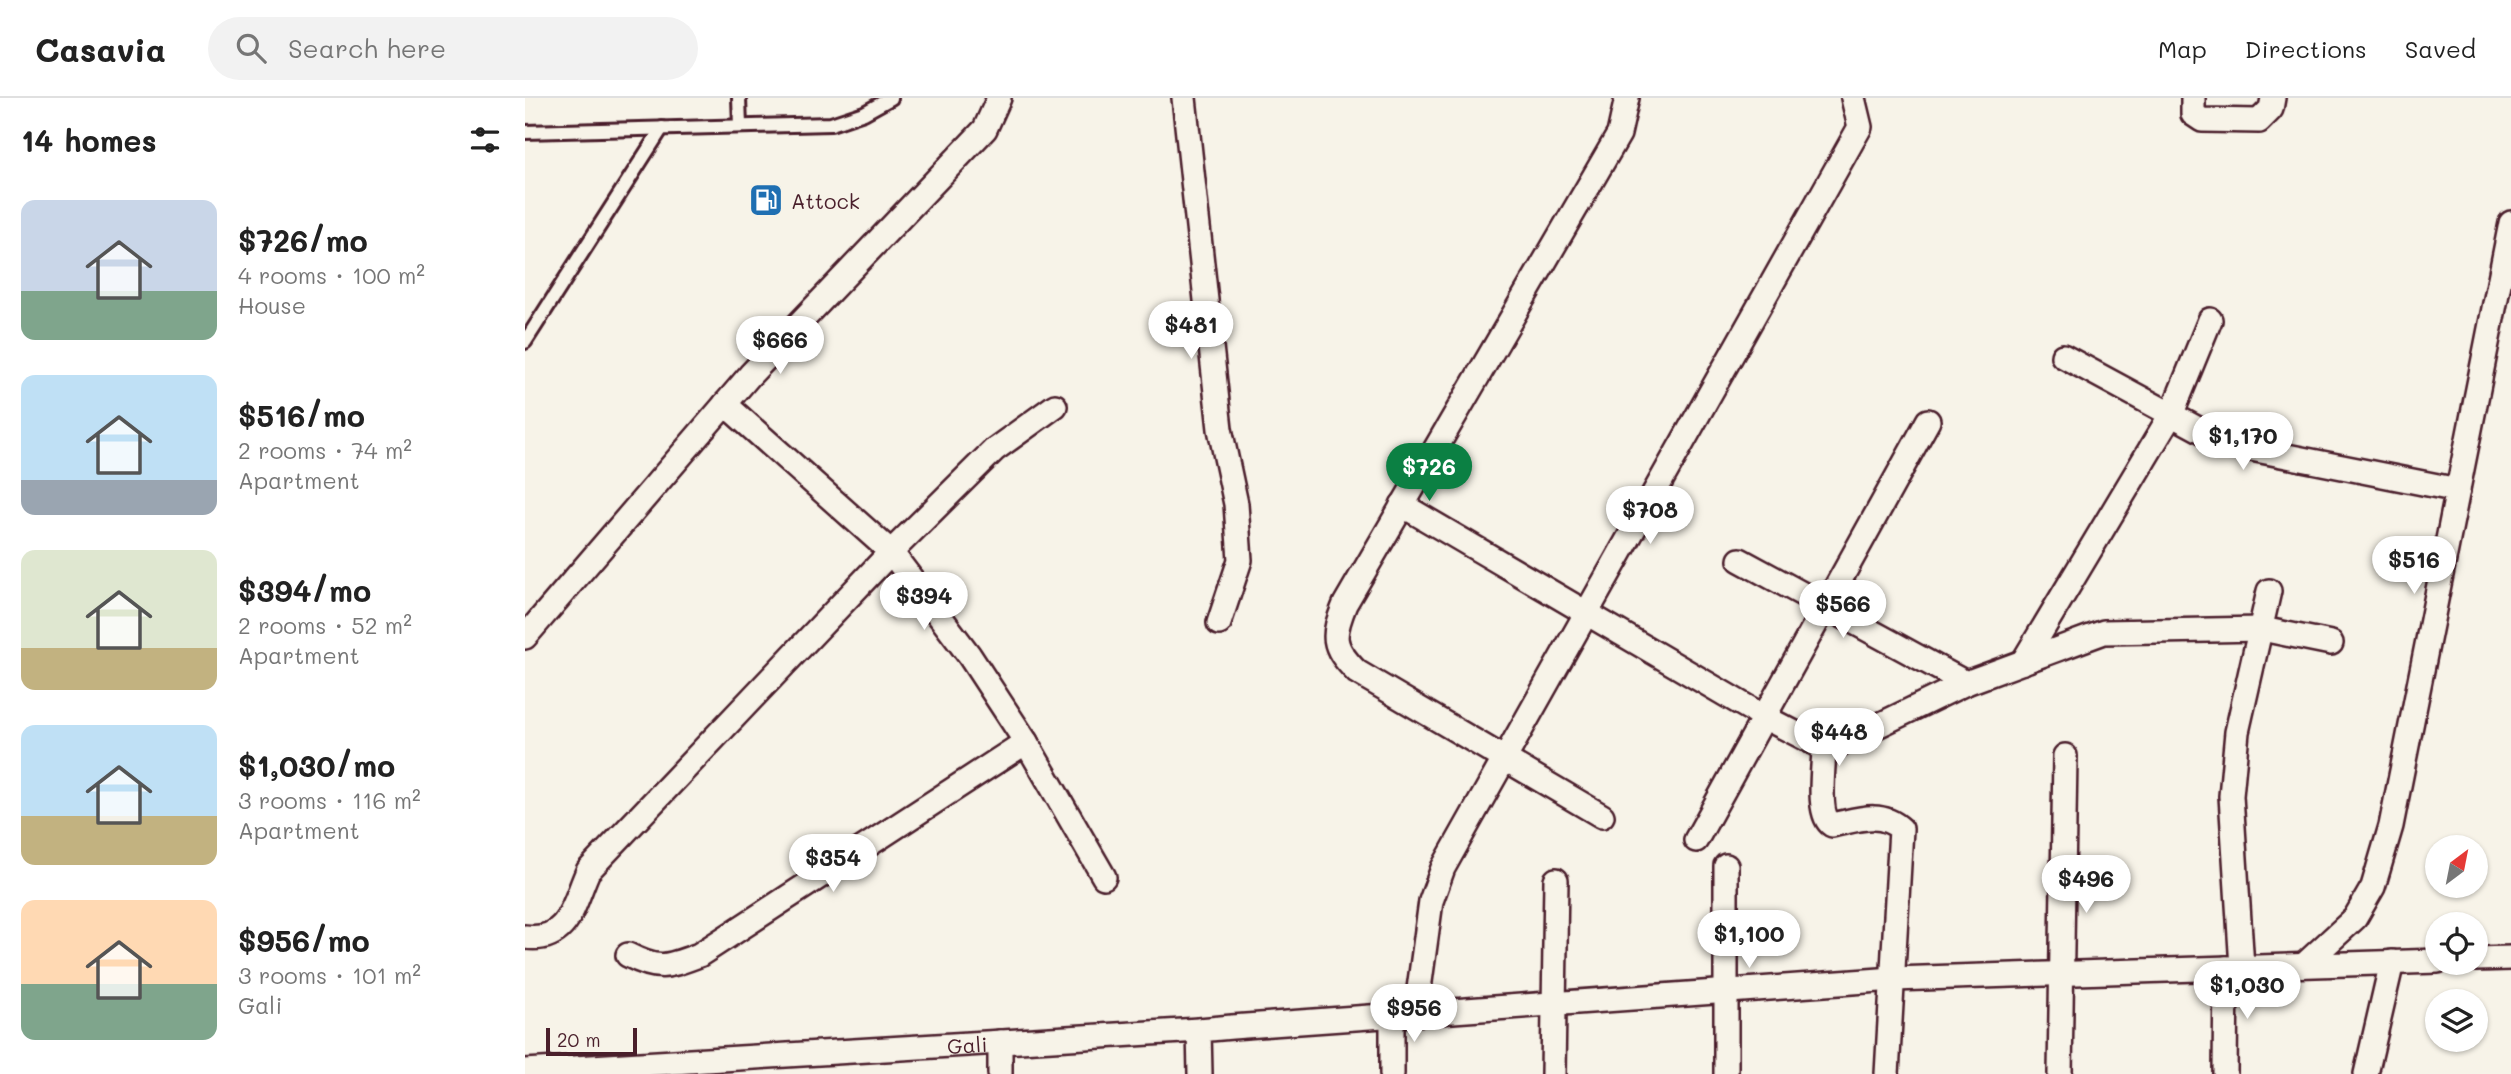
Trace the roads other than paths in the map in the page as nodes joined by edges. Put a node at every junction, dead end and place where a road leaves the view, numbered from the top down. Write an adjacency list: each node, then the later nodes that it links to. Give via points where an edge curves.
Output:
1 (739, 98): 9 (lane)
2 (891, 98): 9 (lane, via 831,124)
3 (999, 98): 16 (street, via 985,130)
4 (1184, 98): 27 (street, via 1220,429 1236,504 1240,560)
5 (1627, 98): 21 (street, via 1619,134)
6 (1853, 98): 26 (street, via 1860,127)
7 (2193, 98): 8 (street, via 2193,114 2202,120 2259,121 2271,109)
8 (2273, 98)
9 (740, 126): 10 (lane)
10 (662, 128): 11 (lane); 14 (lane)
11 (525, 132)
12 (2511, 223): 20 (street)
13 (2210, 320): 18 (street)
14 (525, 342)
15 (2063, 356): 18 (street)
16 (725, 404): 22 (street); 29 (street)
17 (1055, 406): 22 (street, via 994,450)
18 (2172, 413): 20 (street, via 2226,444 2246,450); 31 (street)
19 (1928, 421): 25 (street)
20 (2458, 489): 49 (street, via 2391,825 2372,887 2355,918)
21 (1402, 505): 26 (street); 37 (street, via 1345,604 1334,631 1340,654 1357,671)
22 (891, 552): 34 (street, via 969,655); 43 (street, via 588,871 564,926 552,936)
23 (1740, 560): 25 (street)
24 (2269, 591): 28 (street)
25 (1826, 606): 32 (street); 33 (street)
26 (1588, 612): 33 (street); 37 (street)
27 (1219, 623)
28 (2262, 629): 30 (street); 31 (street, via 2104,632); 50 (street, via 2237,732 2231,796)
29 (525, 637)
30 (2331, 643)
31 (2023, 662): 32 (street)
32 (1966, 683): 35 (street)
33 (1764, 717): 35 (street); 39 (street)
34 (1026, 742): 41 (street); 44 (street, via 699,955 652,967)
35 (1825, 748): 52 (street, via 1823,810 1827,821 1832,825 1880,816 1901,829)
36 (2065, 756): 51 (street)
37 (1506, 758): 38 (street); 55 (street, via 1443,868 1431,901)
38 (1602, 816)
39 (1696, 840)
40 (1725, 866): 53 (street)
41 (1104, 877)
42 (1556, 880): 54 (street)
43 (525, 937)
44 (628, 955)
45 (2511, 958): 46 (street)
46 (2488, 959)
47 (2425, 961): 48 (street, Gali)
48 (2392, 962): 49 (street, Gali); 69 (street)
49 (2304, 965): 50 (street, Gali)
50 (2234, 968): 51 (street, Gali); 68 (street)
51 (2063, 973): 52 (street, Gali); 67 (street)
52 (1893, 979): 53 (street, Gali); 66 (street)
53 (1728, 989): 54 (street, Gali); 65 (street)
54 (1556, 1003): 55 (street, Gali); 64 (street)
55 (1416, 1011): 56 (street, Gali)
56 (1392, 1013): 57 (street, Gali); 63 (street)
57 (1199, 1030): 58 (street, Gali); 62 (street)
58 (1000, 1042): 59 (street, Gali); 61 (street)
59 (771, 1065): 60 (street, Gali)
60 (525, 1071)
61 (1000, 1074)
62 (1200, 1074)
63 (1392, 1074)
64 (1553, 1074)
65 (1725, 1074)
66 (1887, 1074)
67 (2060, 1074)
68 (2225, 1074)
69 (2366, 1074)

